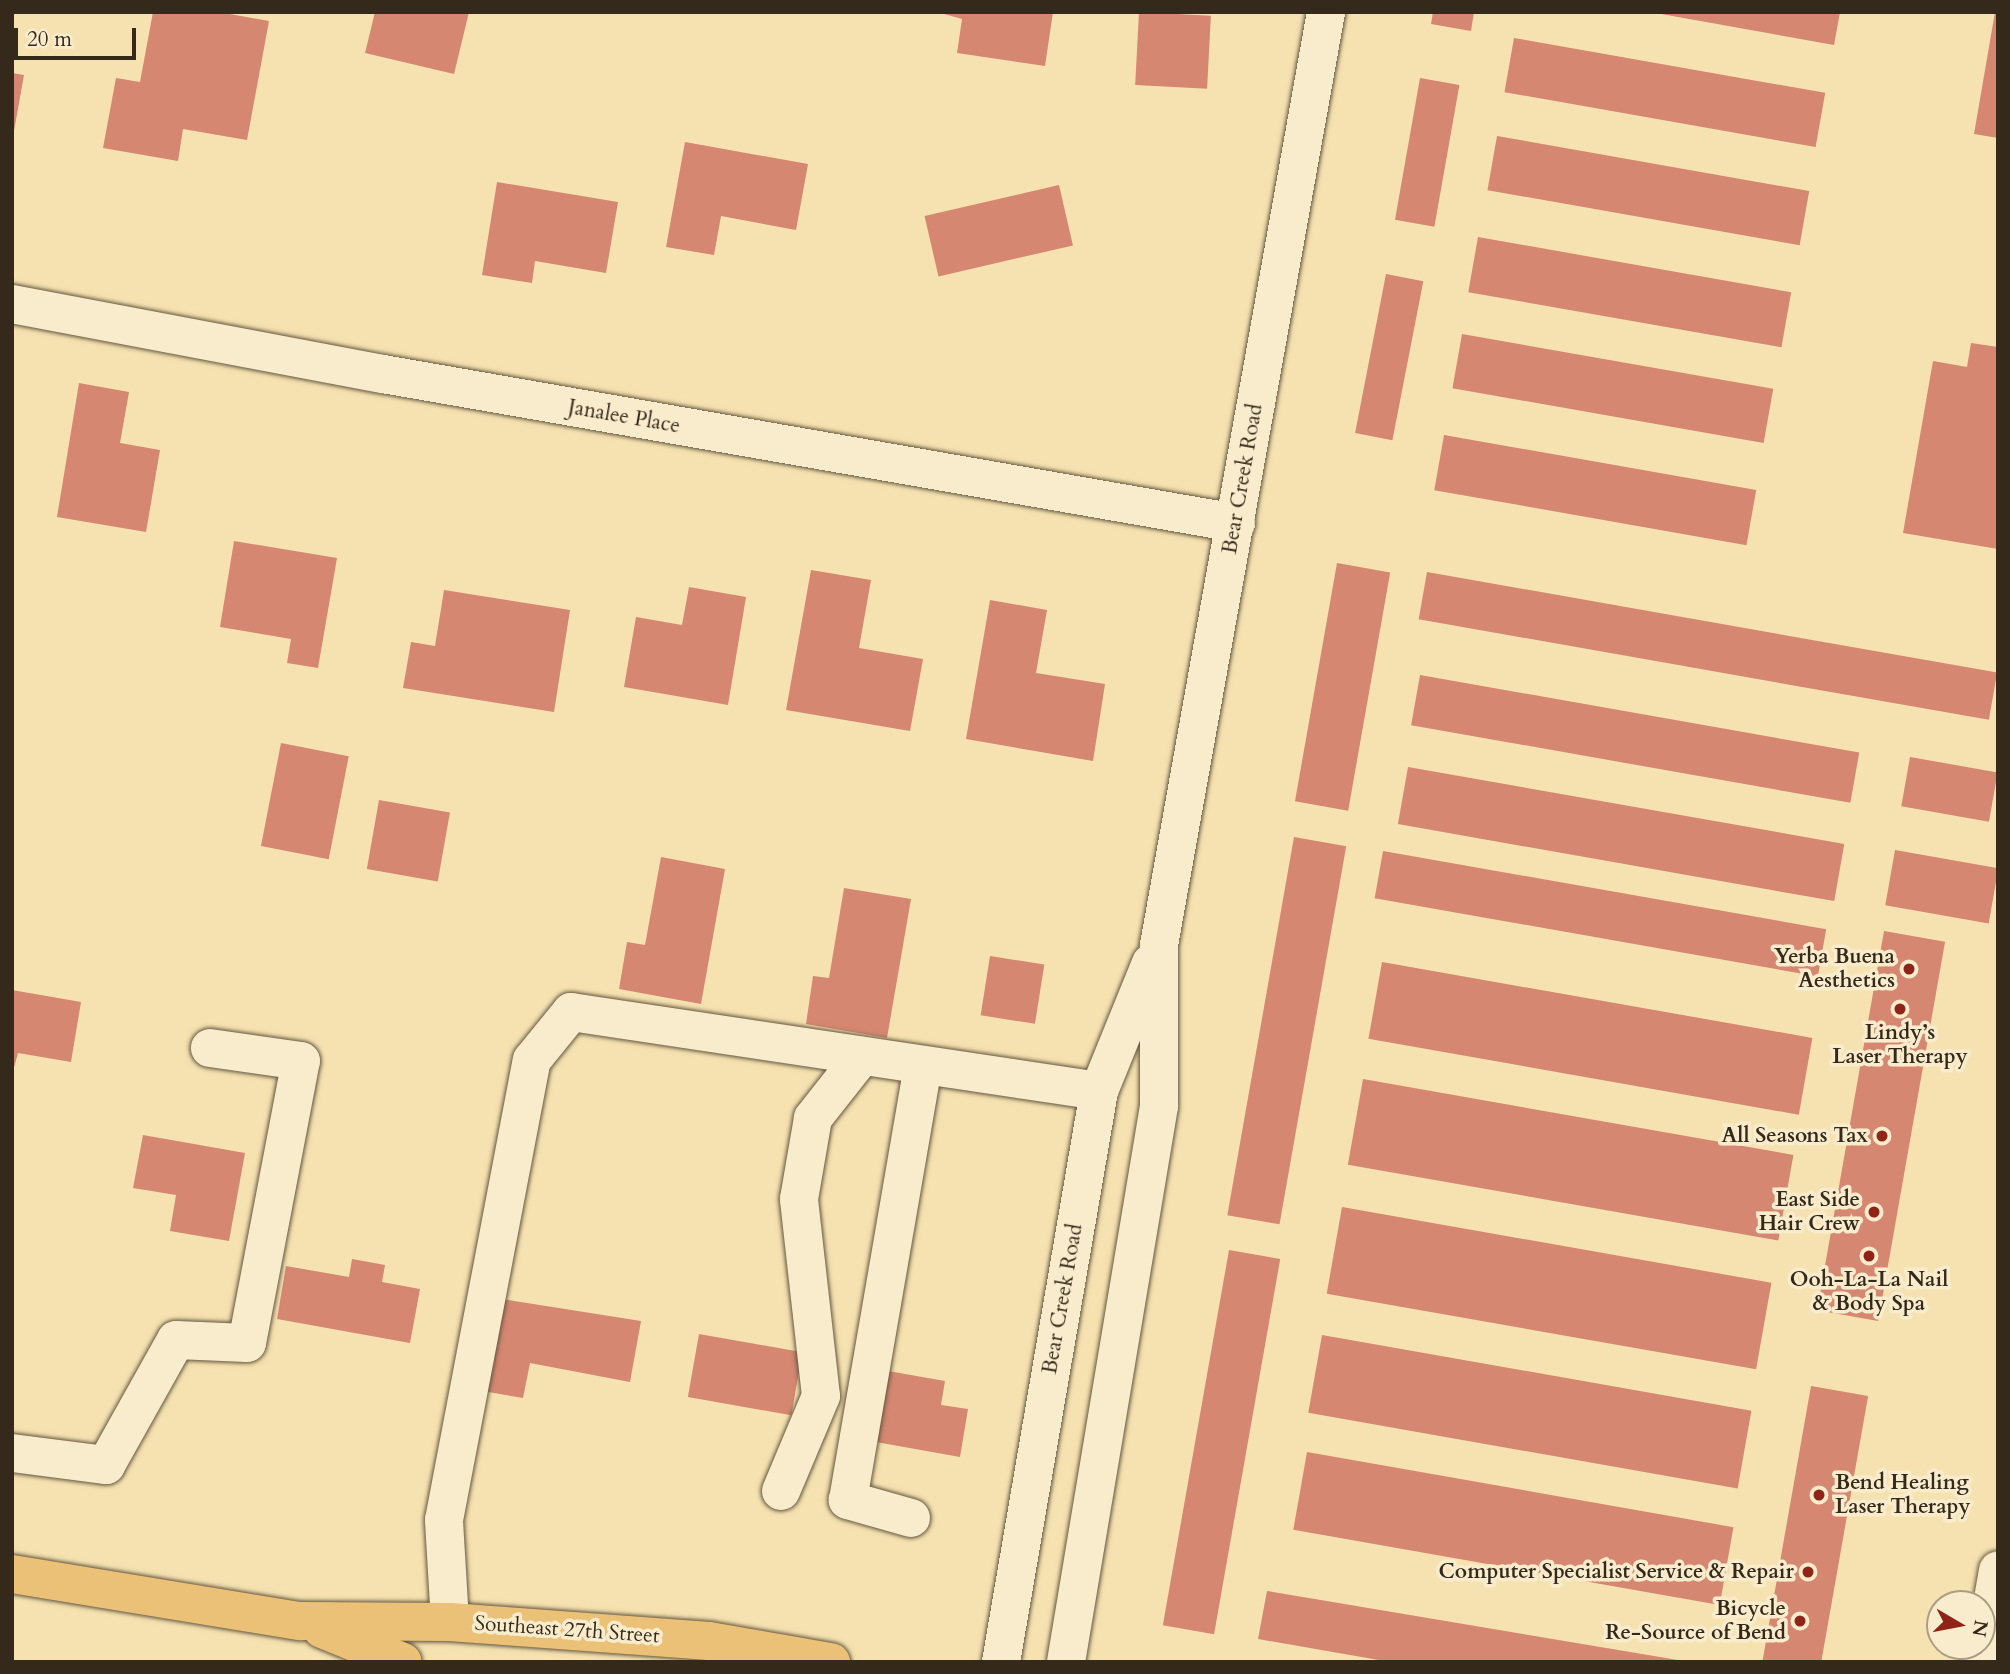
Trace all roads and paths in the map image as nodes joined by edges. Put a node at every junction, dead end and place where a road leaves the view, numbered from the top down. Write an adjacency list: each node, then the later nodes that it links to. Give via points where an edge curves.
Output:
1 (1326, 12): 3 (street, Bear Creek Road)
2 (12, 304): 3 (street, Janalee Place, via 383,374)
3 (1236, 523): 4 (street, Bear Creek Road)
4 (1159, 945): 8 (street, Bear Creek Road); 19 (street, Bear Creek Road, via 1159,1106)
5 (210, 1048): 9 (street, via 301,1061 247,1343 176,1340 106,1465)
6 (862, 1056): 7 (street); 10 (street, via 813,1118 799,1199 821,1396); 15 (street, via 571,1012 532,1060 444,1520)
7 (923, 1065): 8 (street); 11 (street, via 848,1500)
8 (1098, 1091): 18 (street, Bear Creek Road)
9 (12, 1453)
10 (781, 1491)
11 (911, 1518)
12 (1998, 1570): 20 (street)
13 (12, 1574): 14 (main road, Southeast 27th Street)
14 (300, 1620): 15 (main road, Southeast 27th Street); 16 (main road, Southeast 27th Street)
15 (450, 1622): 17 (main road, Southeast 27th Street, via 709,1641)
16 (402, 1662)
17 (831, 1662)
18 (1001, 1662)
19 (1066, 1662)
20 (1982, 1662)

